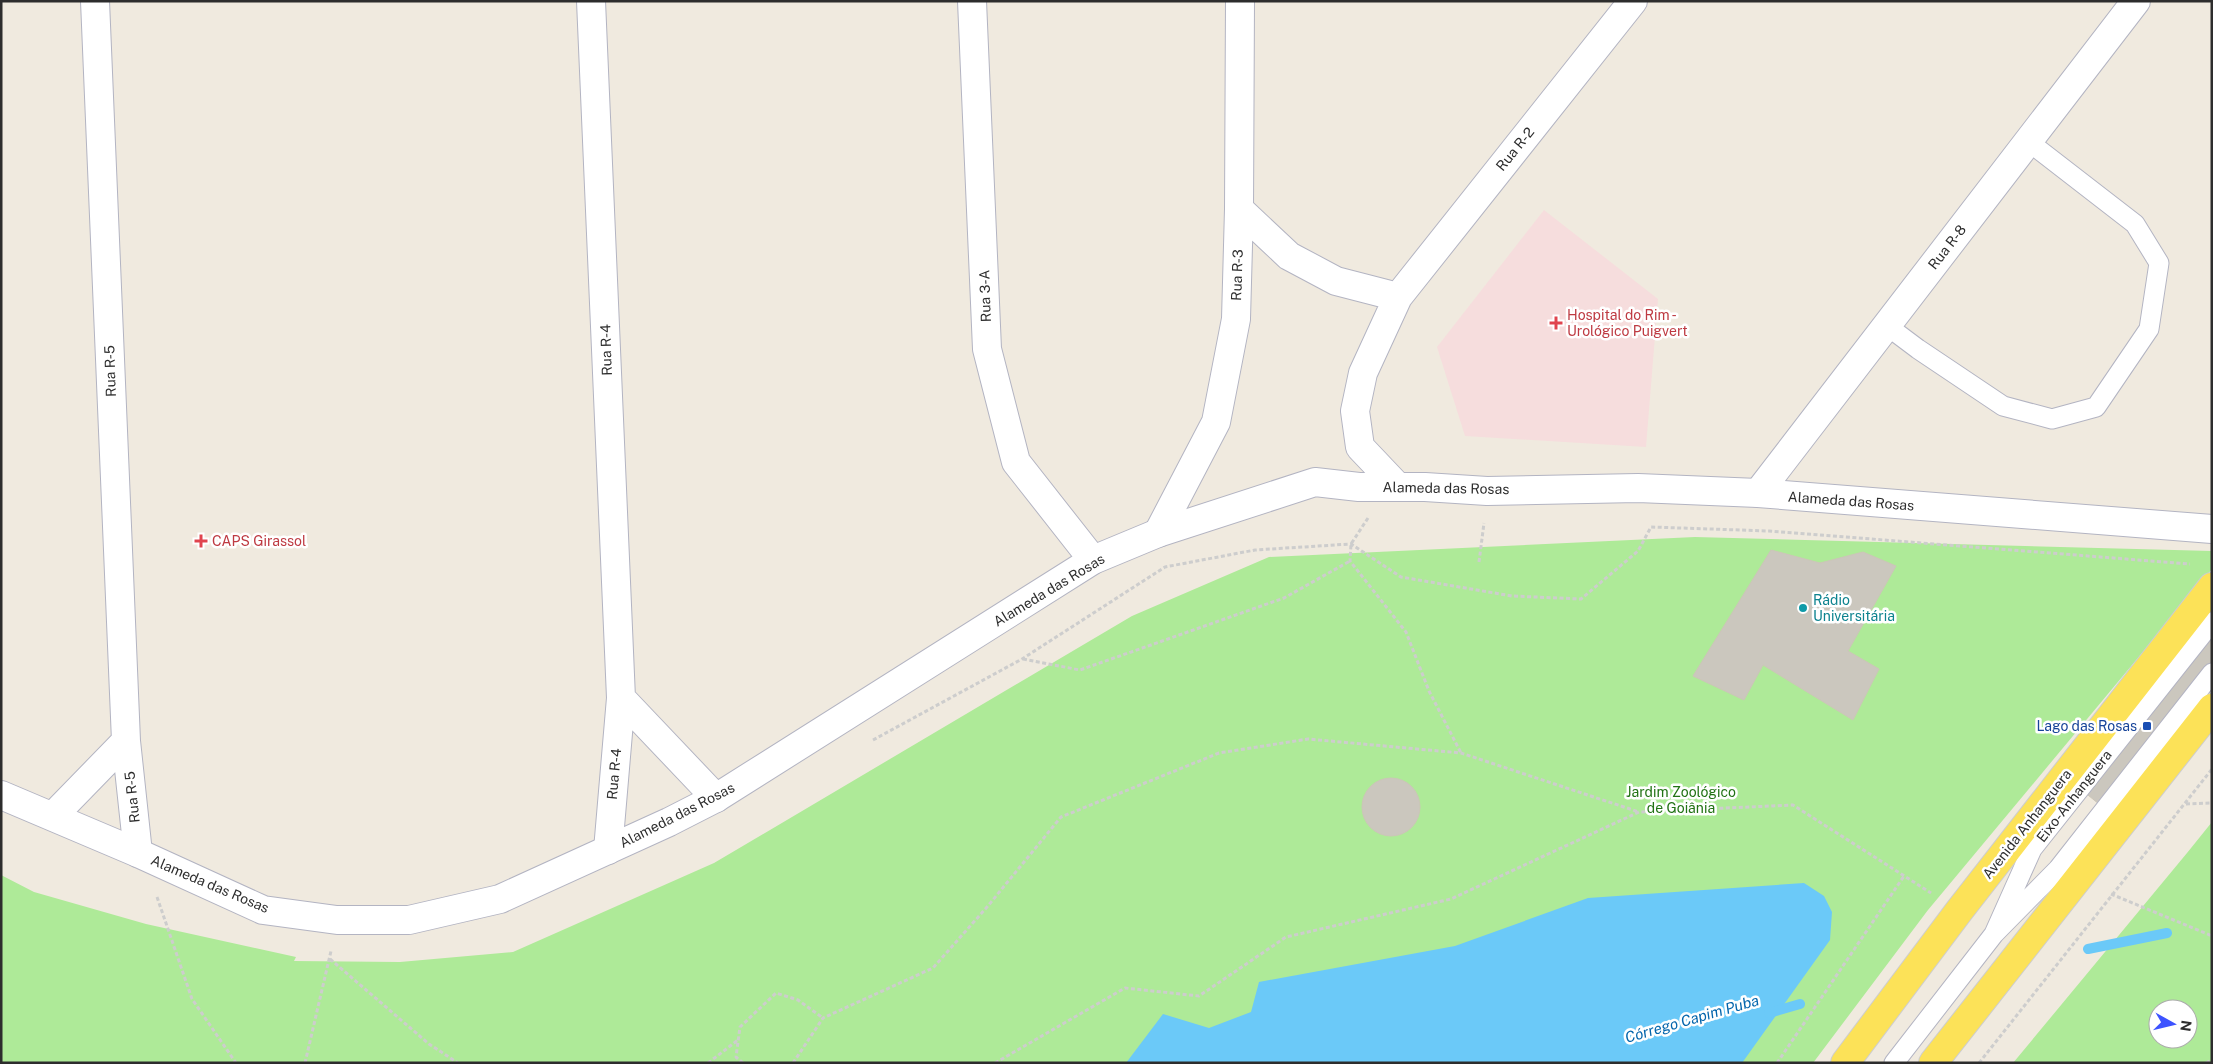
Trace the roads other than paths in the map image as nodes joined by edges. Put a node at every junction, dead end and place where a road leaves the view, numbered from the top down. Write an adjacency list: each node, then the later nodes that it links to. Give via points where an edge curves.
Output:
1 (95, 1): 21 (street, Rua R-5)
2 (591, 1): 19 (street, Rua R-4)
3 (972, 1): 15 (street, Rua 3-A, via 987,349 1016,462)
4 (1240, 1): 8 (street, Rua R-3)
5 (1633, 1): 9 (street, Rua R-2)
6 (2136, 1): 7 (street, Rua R-8)
7 (2029, 142): 10 (street, Rua R-8); 10 (lane, via 2135,224 2159,263 2149,329 2096,406 2052,419 2003,406)
8 (1239, 209): 9 (street, via 1289,256 1336,280); 14 (street, Rua R-3, via 1236,319 1216,422)
9 (1398, 296): 11 (street, Rua R-2, via 1363,373 1354,411 1360,447)
10 (1886, 325): 12 (street, Rua R-8)
11 (1397, 486): 12 (street, Alameda das Rosas, via 1487,490 1638,488); 14 (street, Alameda das Rosas, via 1359,487 1315,482)
12 (1758, 494): 13 (street, Alameda das Rosas)
13 (2212, 528)
14 (1158, 533): 15 (street, Alameda das Rosas)
15 (1093, 560): 23 (street, Alameda das Rosas)
16 (2212, 587): 28 (main road, Avenida Anhanguera, via 1959,911)
17 (2212, 622): 27 (lane, Eixo-Anhanguera, via 2032,849)
18 (2212, 673): 27 (lane, Eixo-Anhanguera, via 2058,869)
19 (621, 698): 23 (street); 25 (street, Rua R-4)
20 (2212, 708): 30 (main road)
21 (126, 741): 24 (street, Rua R-5); 26 (street, Rua R-5)
22 (1, 795): 24 (street, Alameda das Rosas)
23 (716, 798): 25 (street, Alameda das Rosas)
24 (53, 816): 26 (street, Alameda das Rosas)
25 (608, 850): 26 (street, Alameda das Rosas, via 500,899 409,920 337,920 263,910)
26 (138, 853)
27 (1994, 934): 29 (lane, Eixo-Anhanguera)
28 (1845, 1063)
29 (1894, 1063)
30 (1933, 1063)

